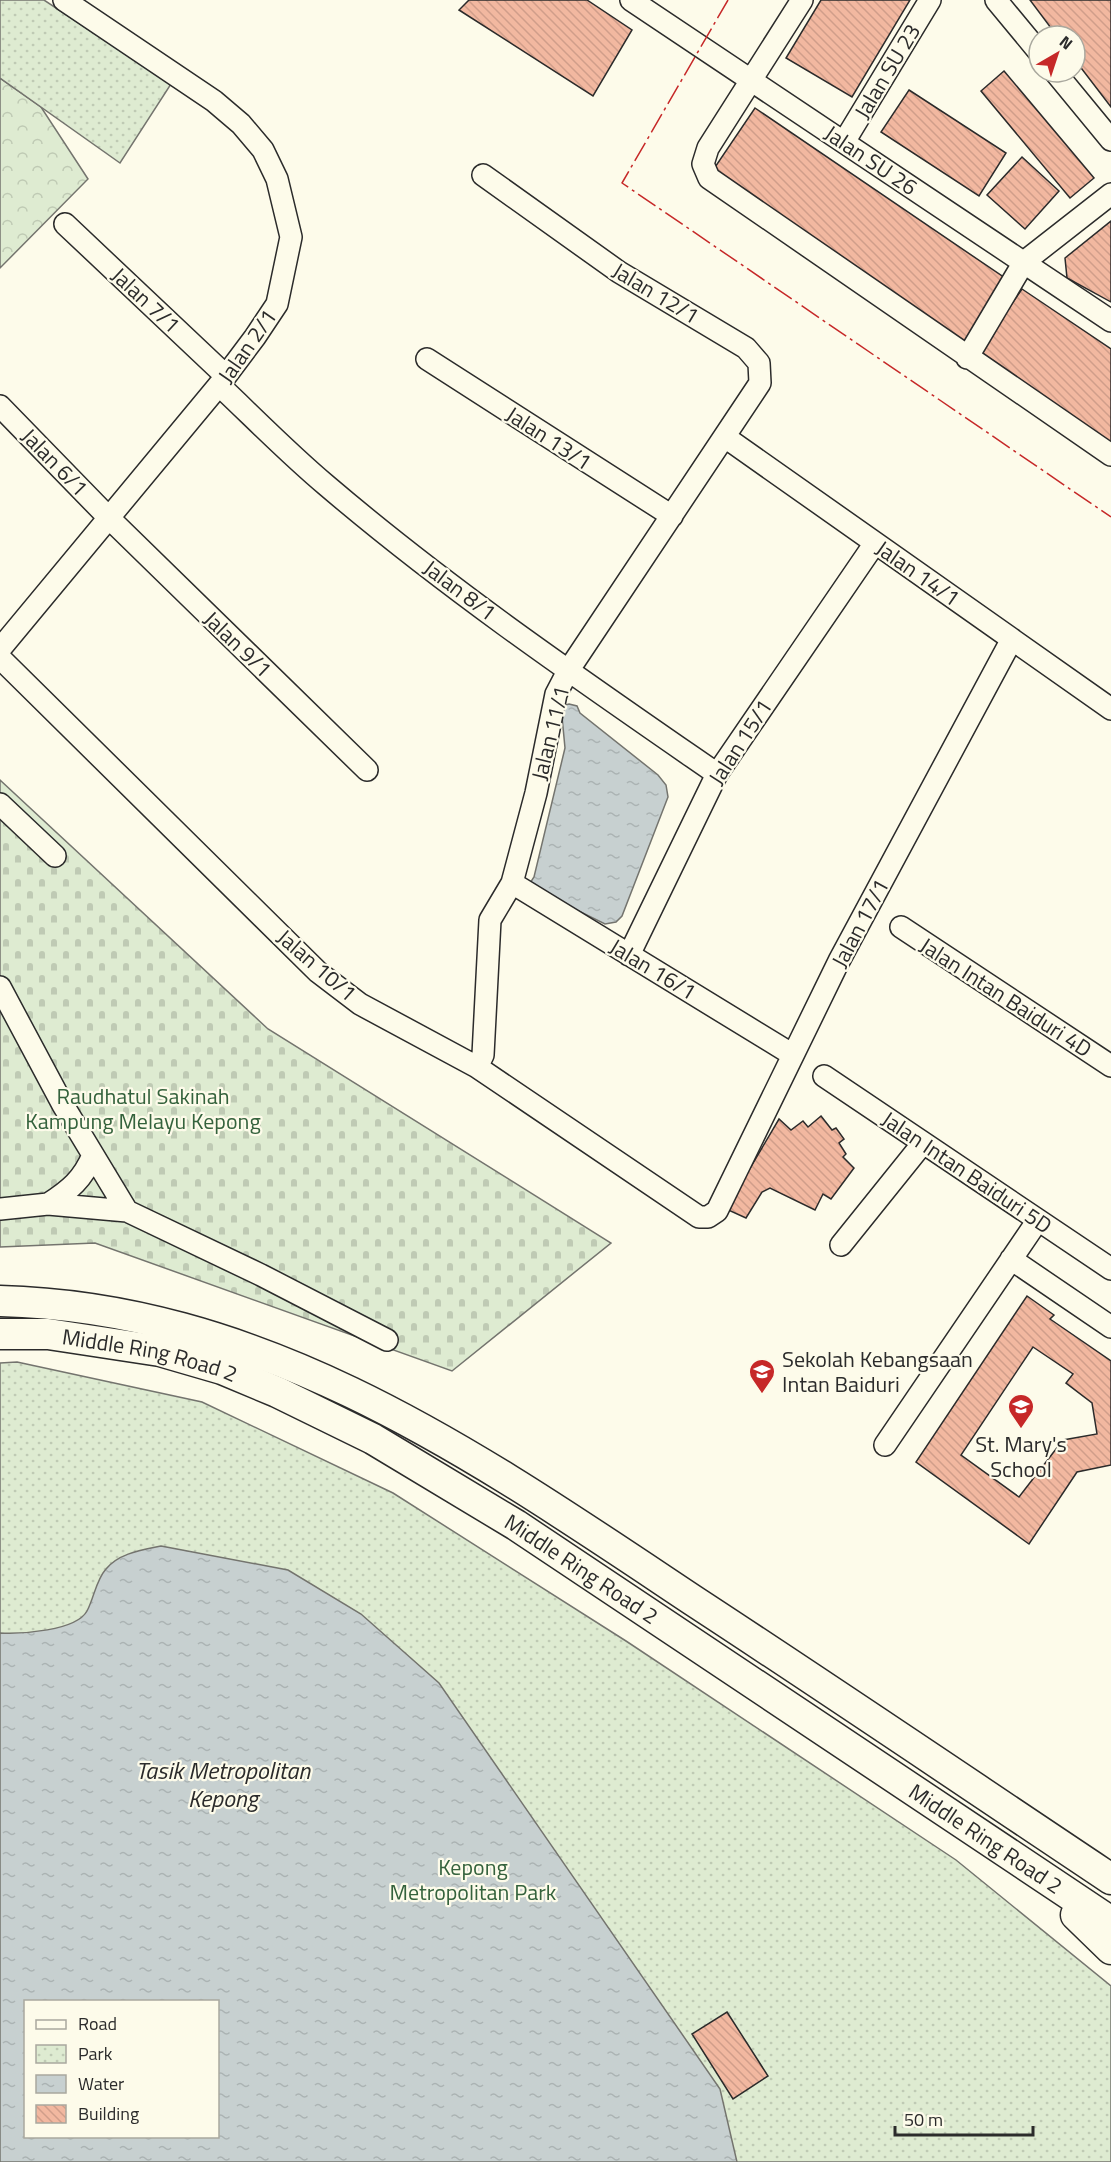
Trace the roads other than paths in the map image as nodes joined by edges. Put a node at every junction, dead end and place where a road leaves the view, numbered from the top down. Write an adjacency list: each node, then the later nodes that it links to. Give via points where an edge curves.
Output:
1 (64, 0): 18 (street, Jalan 2/1, via 214,101 263,150 277,179 291,237 277,304)
2 (633, 0): 7 (street, Jalan SU 26)
3 (802, 0): 7 (street)
4 (930, 0): 10 (street, Jalan SU 23)
5 (996, 0): 6 (street)
6 (1027, 37)
7 (751, 80): 10 (street, Jalan SU 26); 16 (street, via 708,148 703,164 709,178)
8 (1065, 84): 9 (street)
9 (1111, 140)
10 (844, 142): 14 (street, Jalan SU 26)
11 (483, 176): 20 (street, Jalan 12/1, via 619,273 746,348 759,363 760,383)
12 (1111, 194): 14 (street)
13 (65, 224): 18 (street, Jalan 7/1)
14 (1024, 262): 15 (street, Jalan SU 26); 16 (street)
15 (1111, 321)
16 (967, 358): 21 (street)
17 (427, 359): 22 (street, Jalan 13/1)
18 (223, 381): 23 (street, Jalan 2/1); 28 (street, Jalan 8/1, via 333,491)
19 (0, 406): 23 (street, Jalan 6/1)
20 (725, 437): 22 (street, Jalan 11/1); 24 (street, Jalan 14/1)
21 (1111, 455)
22 (672, 516): 28 (street, Jalan 11/1)
23 (109, 518): 26 (street, Jalan 2/1); 30 (street, Jalan 9/1)
24 (875, 543): 25 (street, Jalan 14/1); 31 (street, Jalan 15/1)
25 (1012, 639): 29 (street, Jalan 14/1); 38 (street, Jalan 17/1, via 839,961)
26 (0, 649)
27 (0, 658): 40 (street, Jalan 10/1, via 318,972 360,1004)
28 (568, 670): 31 (street, Jalan 8/1); 34 (street, Jalan 11/1, via 555,694 536,793)
29 (1111, 709)
30 (366, 770)
31 (717, 774): 36 (street, Jalan 15/1)
32 (0, 804): 33 (street)
33 (55, 856)
34 (512, 883): 36 (street, Jalan 16/1); 40 (street, Jalan 11/1, via 490,920 483,1055)
35 (901, 927): 39 (street, Jalan Intan Baiduri 4D)
36 (629, 955): 38 (street, Jalan 16/1)
37 (0, 987): 43 (street)
38 (793, 1055): 47 (street, Jalan 17/1)
39 (1111, 1066)
40 (477, 1067): 47 (street, Jalan 10/1, via 699,1217)
41 (824, 1076): 42 (street, Jalan Intan Baiduri 5D)
42 (923, 1143): 48 (street, Jalan Intan Baiduri 5D); 49 (street)
43 (93, 1155): 44 (street, via 74,1186); 46 (street)
44 (48, 1204): 45 (street); 46 (street)
45 (0, 1209)
46 (127, 1211): 55 (street)
47 (717, 1212)
48 (1038, 1220): 50 (street); 51 (street, Jalan Intan Baiduri 5D)
49 (841, 1245)
50 (1011, 1259): 53 (street); 56 (street)
51 (1111, 1269)
52 (0, 1301): 58 (highway, Middle Ring Road 2, via 48,1302 168,1323 266,1355 390,1409 541,1499)
53 (1111, 1327)
54 (0, 1334): 57 (highway, Middle Ring Road 2, via 48,1334 170,1354 268,1388 373,1439 516,1525)
55 (387, 1340)
56 (885, 1444)
57 (1020, 1861): 59 (highway, Middle Ring Road 2); 60 (highway)
58 (1111, 1880)
59 (1111, 1922)
60 (1111, 1948)

